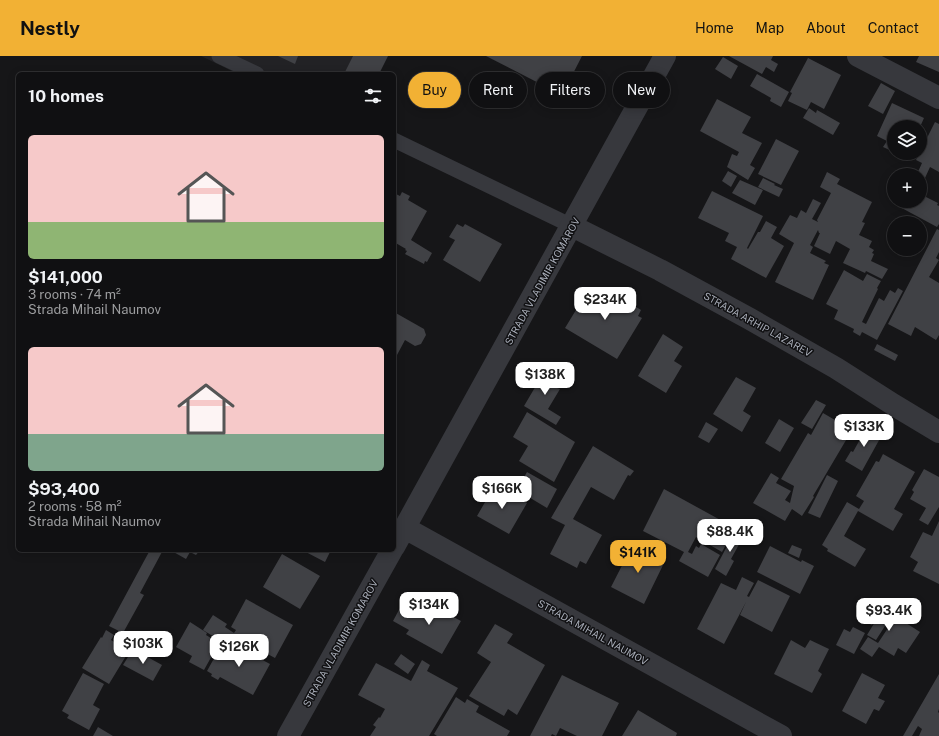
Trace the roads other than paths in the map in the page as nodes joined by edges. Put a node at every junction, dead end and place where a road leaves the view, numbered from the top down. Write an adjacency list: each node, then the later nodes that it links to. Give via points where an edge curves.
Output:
1 (219, 56): 4 (lane)
2 (666, 56): 7 (street, STRADA VLADIMIR KOMAROV)
3 (858, 56): 5 (street)
4 (253, 72)
5 (939, 98)
6 (396, 141): 7 (lane)
7 (572, 226): 8 (street, STRADA ARHIP LAZAREV, via 757,323); 9 (street, STRADA VLADIMIR KOMAROV)
8 (939, 432)
9 (405, 528): 10 (street, STRADA VLADIMIR KOMAROV); 13 (street, STRADA MIHAIL NAUMOV)
10 (396, 544)
11 (391, 552): 12 (street, STRADA VLADIMIR KOMAROV)
12 (288, 736)
13 (782, 736)

